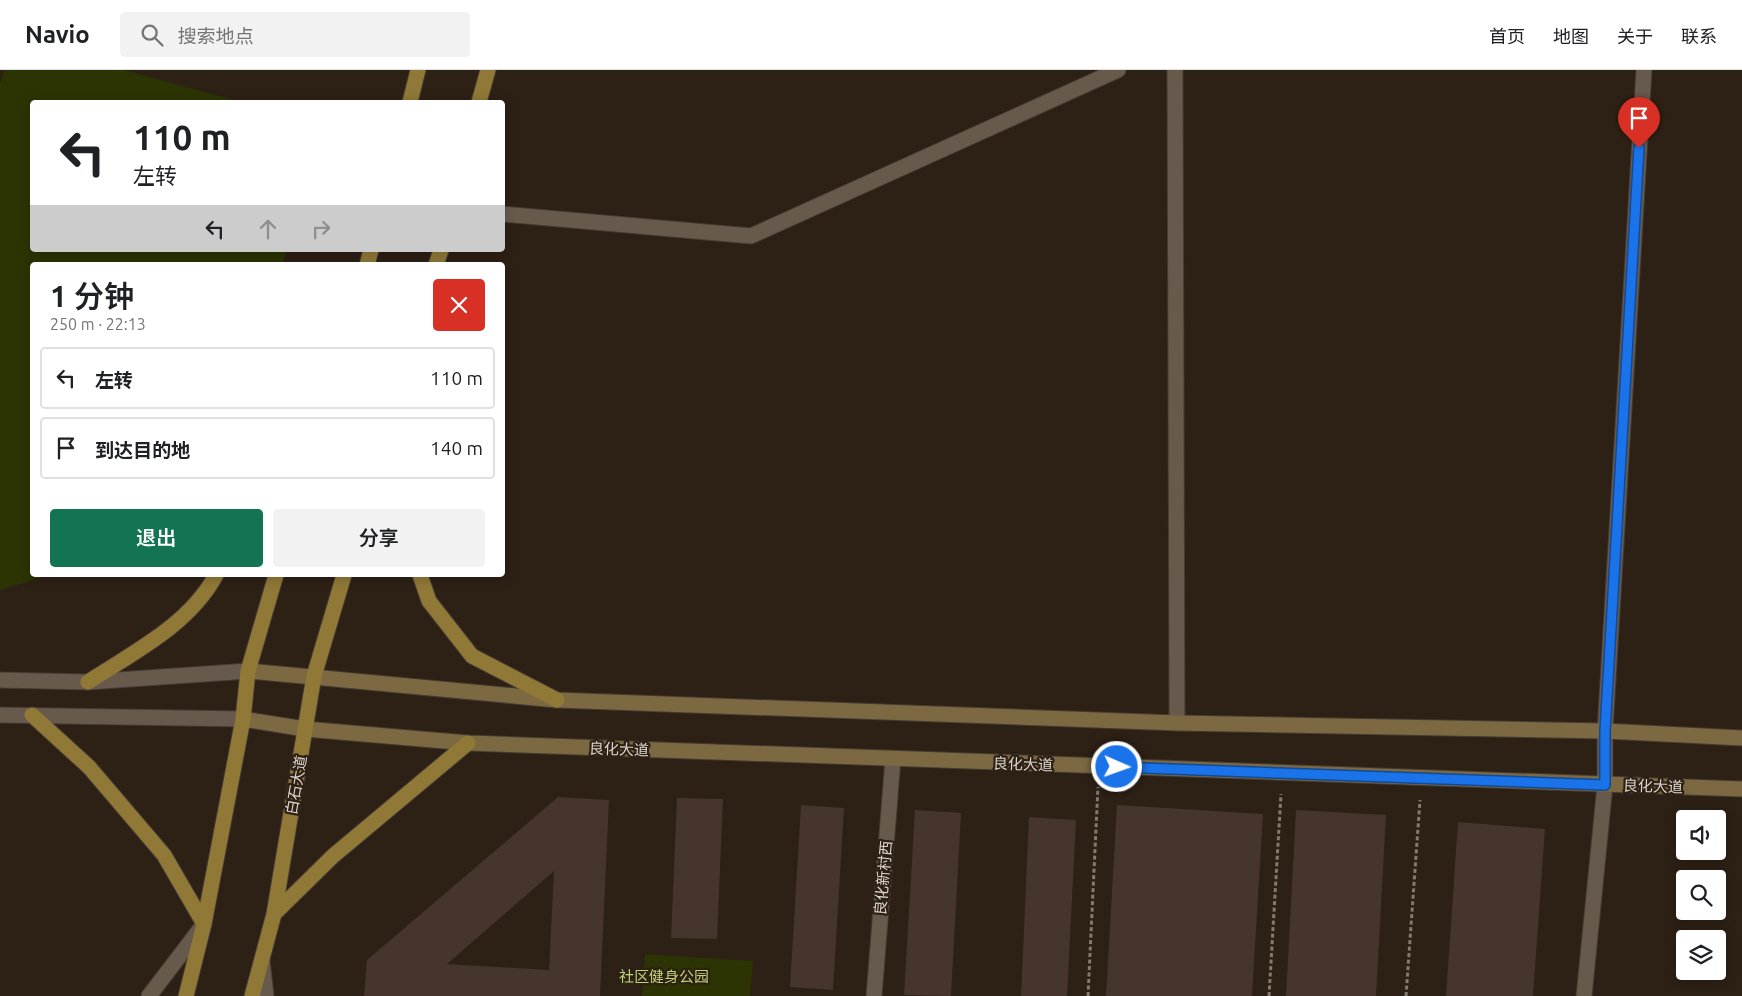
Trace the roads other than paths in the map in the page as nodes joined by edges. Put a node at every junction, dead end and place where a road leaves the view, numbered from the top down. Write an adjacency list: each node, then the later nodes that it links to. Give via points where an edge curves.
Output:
1 (418, 70): 6 (main road)
2 (488, 70): 7 (main road)
3 (1118, 70): 8 (street, via 751,236)
4 (1175, 70): 21 (street)
5 (1644, 70): 23 (street)
6 (410, 100)
7 (480, 100)
8 (505, 214)
9 (215, 577): 16 (main road, via 175,625)
10 (275, 577): 13 (main road)
11 (343, 577): 14 (main road, 白石大道)
12 (421, 577): 17 (main road, via 429,601 472,656)
13 (248, 672): 14 (street); 16 (street); 20 (main road)
14 (314, 676): 17 (street); 22 (main road, 白石大道)
15 (0, 680): 16 (street)
16 (88, 682)
17 (557, 700): 21 (street)
18 (0, 715): 19 (street)
19 (32, 716): 20 (street); 30 (main road, via 89,767 164,856)
20 (243, 719): 22 (street, 良化大道); 30 (main road)
21 (1177, 723): 23 (street)
22 (305, 729): 25 (street, 良化大道); 29 (main road, 白石大道)
23 (1605, 731): 24 (street); 27 (street)
24 (1742, 738)
25 (468, 743): 26 (street, 良化大道); 29 (main road, via 333,856)
26 (893, 759): 27 (street, 良化大道); 36 (street, 良化新村西)
27 (1605, 785): 28 (street, 良化大道); 37 (street)
28 (1742, 789)
29 (274, 914): 31 (main road, 白石大道)
30 (204, 924): 32 (street); 33 (main road)
31 (262, 959): 34 (main road, 白石大道); 35 (street)
32 (149, 996)
33 (186, 996)
34 (252, 996)
35 (266, 996)
36 (874, 996)
37 (1584, 996)

